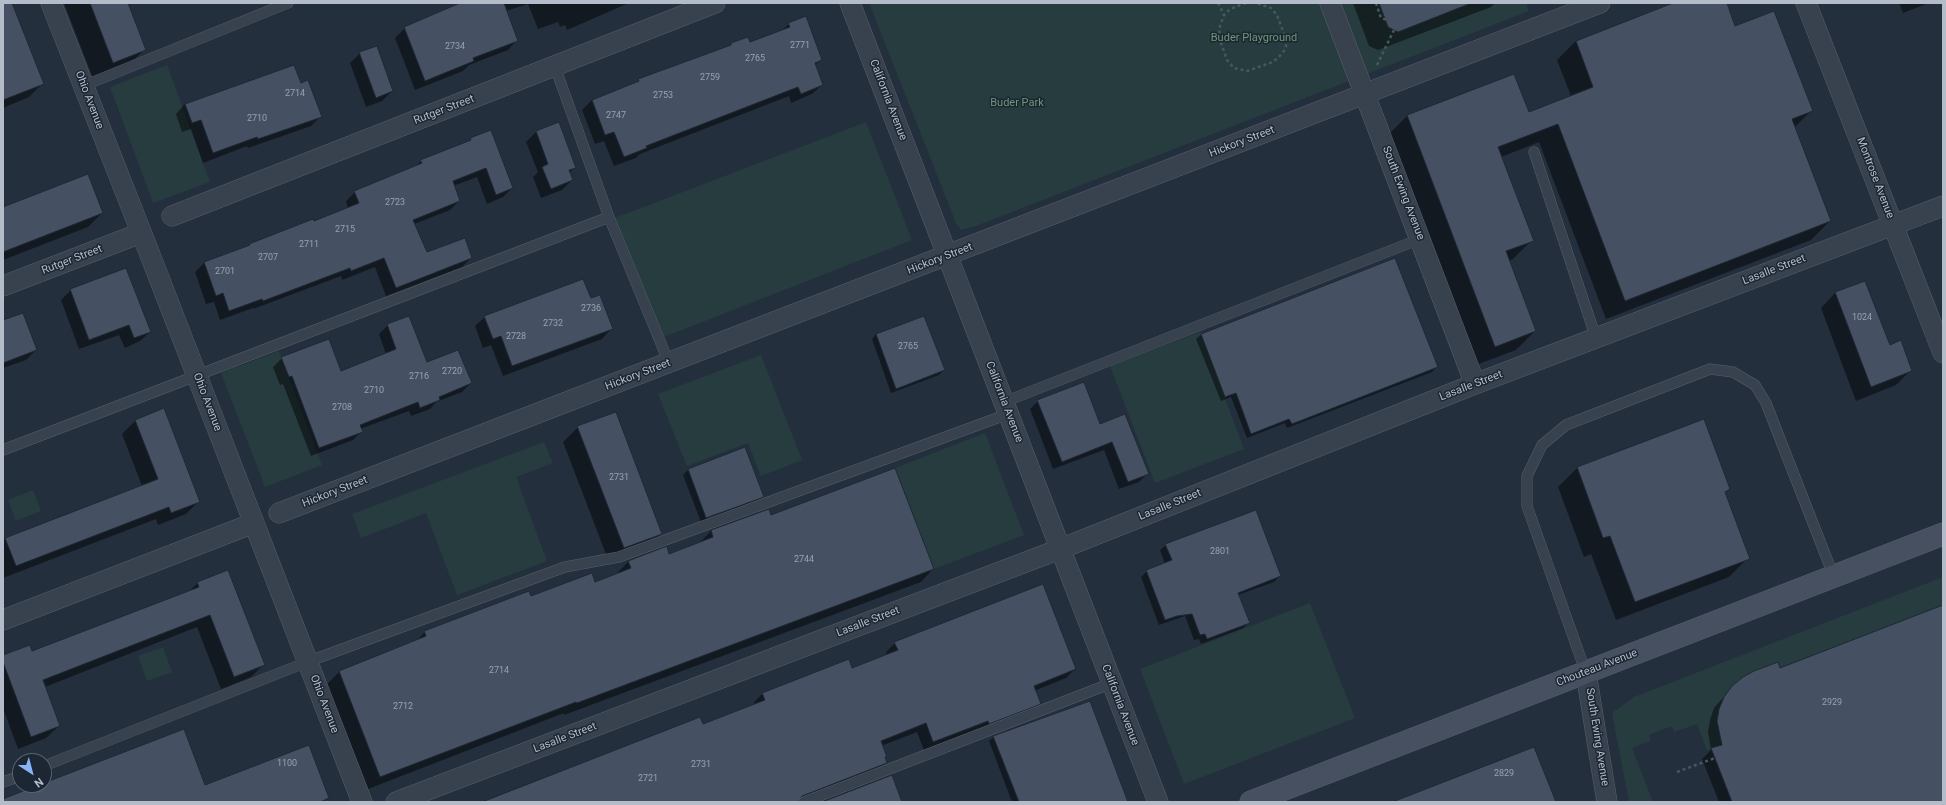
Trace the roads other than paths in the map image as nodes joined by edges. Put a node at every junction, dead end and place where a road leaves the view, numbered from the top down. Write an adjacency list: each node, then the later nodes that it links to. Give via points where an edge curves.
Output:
1 (51, 3): 9 (street, Ohio Avenue)
2 (288, 3): 9 (lane)
3 (716, 3): 8 (street, Rutger Street)
4 (850, 3): 18 (street, California Avenue)
5 (1330, 3): 10 (street, South Ewing Avenue)
6 (1600, 3): 10 (street, Hickory Street)
7 (1806, 3): 15 (street, Montrose Avenue)
8 (555, 67): 13 (street, Rutger Street); 14 (lane)
9 (83, 86): 16 (street, Ohio Avenue)
10 (1366, 94): 17 (street, South Ewing Avenue); 18 (street, Hickory Street)
11 (1534, 152): 20 (lane)
12 (1943, 206): 15 (street, Lasalle Street)
13 (172, 216)
14 (609, 217): 22 (lane); 23 (lane)
15 (1893, 225): 20 (street, Lasalle Street); 21 (street, Montrose Avenue)
16 (141, 233): 19 (street, Rutger Street); 23 (street, Ohio Avenue)
17 (1420, 239): 24 (street, South Ewing Avenue); 25 (lane)
18 (947, 256): 22 (street, Hickory Street); 25 (street, California Avenue)
19 (3, 286)
20 (1596, 338): 24 (street, Lasalle Street)
21 (1943, 353)
22 (669, 363): 27 (street, Hickory Street)
23 (196, 375): 26 (lane); 28 (street, Ohio Avenue)
24 (1475, 384): 30 (street, Lasalle Street)
25 (1006, 408): 30 (street, California Avenue); 33 (lane, via 619,557 565,567)
26 (3, 450)
27 (279, 513)
28 (254, 523): 32 (street); 33 (street, Ohio Avenue)
29 (1943, 534): 31 (main road, Chouteau Avenue)
30 (1060, 549): 35 (street, California Avenue); 38 (street, Lasalle Street)
31 (1834, 577): 34 (main road, Chouteau Avenue); 34 (lane, via 1766,403 1755,385 1733,372 1710,369 1566,425 1542,445 1527,476 1527,506)
32 (3, 620)
33 (307, 662): 36 (lane); 37 (street, Ohio Avenue)
34 (1586, 673): 41 (main road, Chouteau Avenue); 42 (street, South Ewing Avenue)
35 (1112, 683): 39 (lane); 40 (street, California Avenue)
36 (52, 763)
37 (362, 802)
38 (396, 802)
39 (804, 802)
40 (1158, 802)
41 (1251, 802)
42 (1607, 802)

